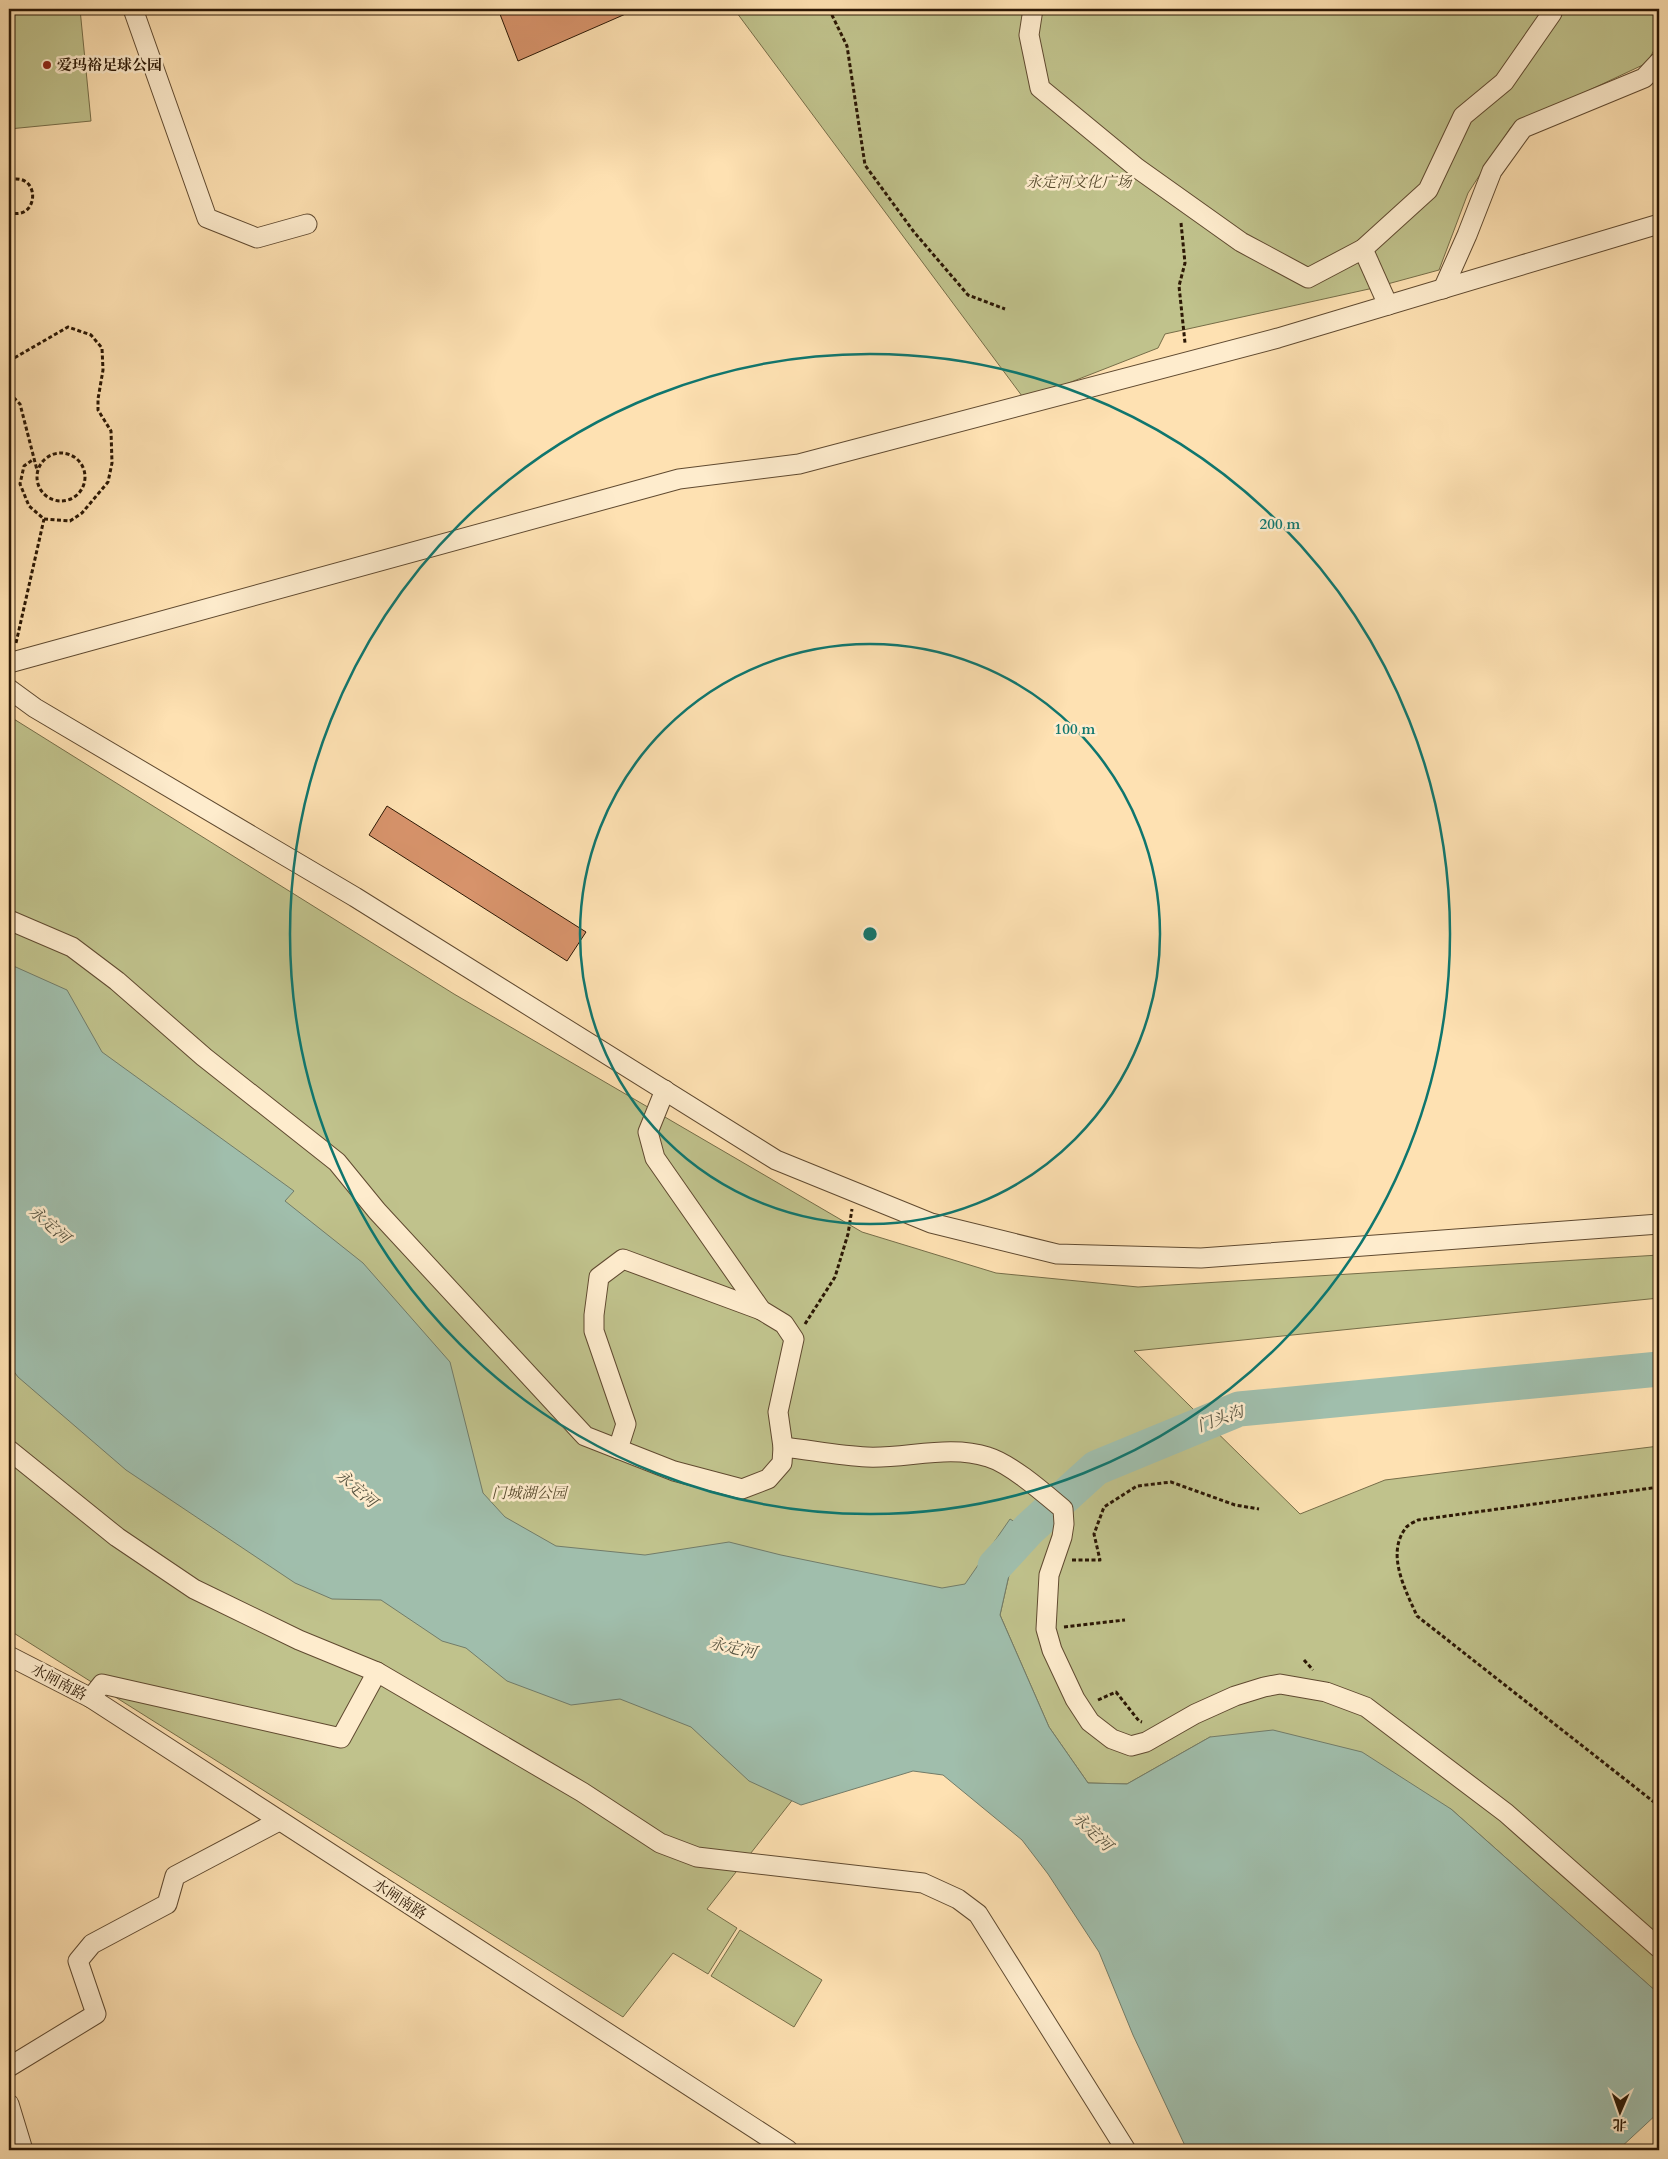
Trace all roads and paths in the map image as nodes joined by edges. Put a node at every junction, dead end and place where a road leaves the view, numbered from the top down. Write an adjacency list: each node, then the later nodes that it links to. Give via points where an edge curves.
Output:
1 (133, 9): 9 (street, via 207,218 257,238)
2 (829, 9): 15 (path, via 847,46 866,165 914,232 968,295)
3 (1033, 9): 7 (street, via 1029,35 1040,88 1137,168)
4 (1552, 9): 12 (street, via 1504,82 1463,116 1428,190)
5 (1659, 62): 13 (street, via 1644,78 1523,128 1492,171)
6 (9, 180): 8 (path, via 22,180 33,192 32,204 24,212)
7 (1182, 200): 12 (street, via 1241,242 1308,278); 17 (path, via 1180,233 1185,264 1179,286)
8 (10, 213): 11 (path)
9 (307, 224)
10 (1659, 224): 13 (street)
11 (9, 225)
12 (1363, 249): 14 (street)
13 (1443, 289): 14 (street)
14 (1388, 305): 17 (street)
15 (1005, 309)
16 (9, 361): 21 (path, via 68,327 91,334 102,348 98,410 111,431 112,463 108,482 82,514 70,521)
17 (1187, 362): 22 (street, via 799,464 679,479)
18 (9, 393): 19 (path, via 20,404)
19 (34, 459): 20 (path); 21 (path, via 24,466 20,484 29,506)
20 (38, 471): 20 (path, via 39,487 50,498 66,500 83,486 81,464 69,454 54,454 46,458)
21 (44, 519): 22 (path)
22 (10, 663)
23 (9, 689): 25 (street, via 355,897)
24 (9, 920): 31 (street, via 72,947 337,1162 377,1211 585,1436)
25 (665, 1090): 26 (street, via 776,1160); 28 (street, via 648,1132 655,1158)
26 (855, 1192): 27 (street, via 931,1223 1057,1254 1202,1258); 29 (path, via 848,1234 835,1277)
27 (1659, 1224)
28 (761, 1310): 29 (street, via 784,1324); 31 (street, via 623,1259 599,1277 594,1331 626,1424)
29 (794, 1339): 30 (street, via 778,1412)
30 (783, 1447): 31 (street, via 782,1463 768,1479 742,1489 674,1470); 35 (street, via 867,1457 954,1452 988,1456 1063,1509 1062,1537)
31 (618, 1449)
32 (9, 1450): 39 (street, via 117,1536 194,1589 299,1640)
33 (1659, 1487): 43 (path, via 1418,1520 1405,1528 1397,1550 1401,1581 1417,1616)
34 (1259, 1509): 35 (path, via 1235,1505 1171,1482 1137,1486 1104,1507 1094,1534 1100,1560)
35 (1054, 1560): 37 (street, via 1049,1575)
36 (1125, 1620): 37 (path)
37 (1046, 1629): 42 (street, via 1075,1699 1090,1722 1112,1739 1131,1746)
38 (9, 1656): 41 (street, 水闸南路)
39 (377, 1672): 41 (street, via 341,1738 102,1684); 50 (street, via 582,1792 660,1843 698,1857 923,1883 958,1899 978,1914)
40 (1116, 1692): 42 (path, via 1139,1721)
41 (91, 1698): 44 (street, 水闸南路)
42 (1169, 1729): 45 (street, via 1235,1696 1280,1684 1326,1692 1366,1708 1506,1813)
43 (1659, 1806)
44 (279, 1821): 46 (street, via 175,1876 167,1904 92,1944 78,1961 96,2014); 49 (street, 水闸南路)
45 (1659, 1948)
46 (9, 2067)
47 (9, 2104): 48 (street)
48 (23, 2150)
49 (788, 2150)
50 (1126, 2150)

